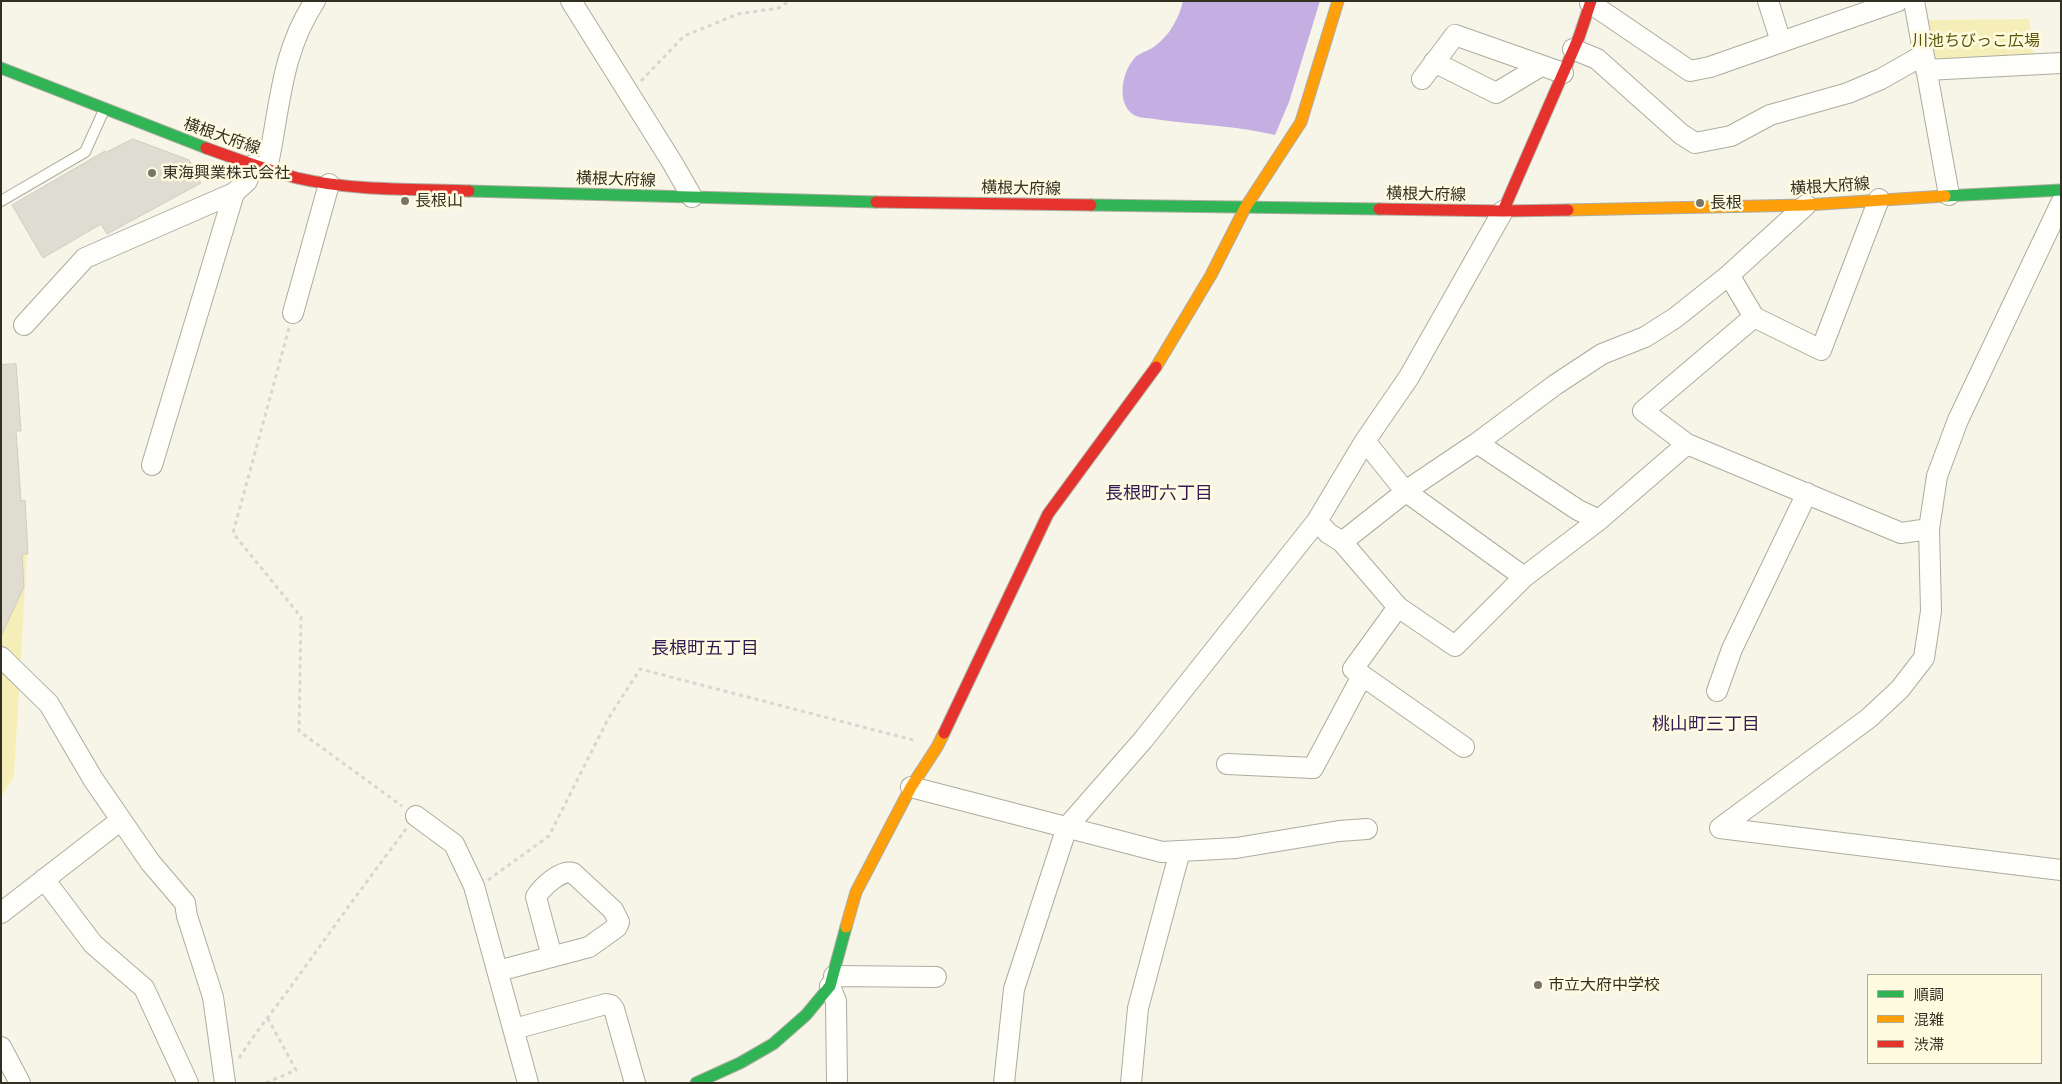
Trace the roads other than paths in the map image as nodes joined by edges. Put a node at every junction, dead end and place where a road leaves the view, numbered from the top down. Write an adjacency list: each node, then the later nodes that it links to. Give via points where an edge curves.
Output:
1 (315, 1): 18 (street, via 295,38 282,81 273,142)
2 (571, 1): 23 (street)
3 (1338, 1): 28 (main road, via 1301,122)
4 (1768, 1): 8 (street)
5 (1898, 1): 8 (street)
6 (1914, 1): 12 (street)
7 (1590, 2): 8 (street, via 1690,72); 9 (main road)
8 (1781, 42)
9 (1573, 49): 12 (street, via 1597,59 1695,143 1731,136 1770,115 1848,93 1918,58); 15 (main road)
10 (1434, 62): 13 (street, via 1496,92); 13 (street, via 1455,35); 16 (street)
11 (2061, 63): 12 (street)
12 (1925, 64): 22 (street)
13 (1541, 66): 15 (street)
14 (1, 68): 17 (main road, 横根大府線)
15 (1563, 73): 29 (main road)
16 (1422, 79)
17 (104, 110): 18 (main road, 横根大府線); 25 (lane, via 85,152)
18 (260, 167): 19 (main road, 横根大府線); 21 (street)
19 (328, 184): 23 (main road, 横根大府線, via 366,188); 31 (street)
20 (2061, 190): 22 (main road, 横根大府線)
21 (234, 193): 33 (street, via 85,258); 37 (street)
22 (1949, 195): 24 (main road, 横根大府線)
23 (692, 198): 28 (main road, 横根大府線)
24 (1879, 199): 27 (main road, 横根大府線); 32 (street, via 1821,350)
25 (1, 202)
26 (2061, 203): 42 (street, via 1958,420 1936,476)
27 (1806, 205): 29 (main road, 横根大府線); 30 (street)
28 (1245, 208): 29 (main road, 横根大府線); 51 (main road, via 1211,275 1148,379 1048,514 937,747)
29 (1503, 211): 34 (street, via 1409,377)
30 (1729, 275): 32 (street); 35 (street, via 1675,318 1645,337 1602,354)
31 (293, 313)
32 (1754, 317): 36 (street, via 1643,411)
33 (24, 325)
34 (1365, 441): 38 (street); 41 (street)
35 (1477, 443): 38 (street); 40 (street)
36 (1687, 444): 39 (street); 40 (street)
37 (152, 465)
38 (1405, 491): 43 (street); 44 (street)
39 (1807, 493): 42 (street, via 1901,533); 48 (street, via 1732,649)
40 (1598, 520): 44 (street)
41 (1317, 521): 43 (street); 54 (street, via 1143,740)
42 (1929, 529): 57 (street, via 1931,610 1924,658 1900,690 1869,718 1720,828)
43 (1342, 542): 45 (street)
44 (1524, 577): 45 (street, via 1456,646)
45 (1398, 607): 47 (street, via 1353,669)
46 (1, 657): 53 (street, via 49,704 93,779)
47 (1362, 676): 49 (street); 50 (street, via 1313,768)
48 (1717, 691)
49 (1464, 747)
50 (1227, 764)
51 (911, 787): 54 (street); 63 (main road, via 856,892)
52 (416, 816): 61 (street, via 454,844 474,886)
53 (122, 820): 58 (street); 66 (street, via 150,862 185,902 213,997)
54 (1068, 827): 56 (street, via 1162,852); 73 (street, via 1014,989)
55 (1367, 830): 56 (street, via 1339,831 1236,848)
56 (1180, 851): 74 (street, via 1138,1008)
57 (2061, 870)
58 (44, 878): 59 (street); 68 (street, via 93,944 144,988)
59 (1, 914)
60 (552, 957): 60 (street, via 589,947 617,927 619,922 613,910 568,872 562,873 536,897); 61 (street)
61 (498, 971): 64 (street)
62 (936, 976): 63 (street)
63 (832, 981): 71 (main road, via 806,1015 773,1044); 72 (street, via 836,1001)
64 (514, 1030): 69 (street); 70 (street, via 611,1004)
65 (1, 1047): 67 (street)
66 (224, 1078)
67 (20, 1083)
68 (188, 1083)
69 (528, 1083)
70 (635, 1083)
71 (696, 1083)
72 (837, 1083)
73 (1004, 1083)
74 (1131, 1083)

